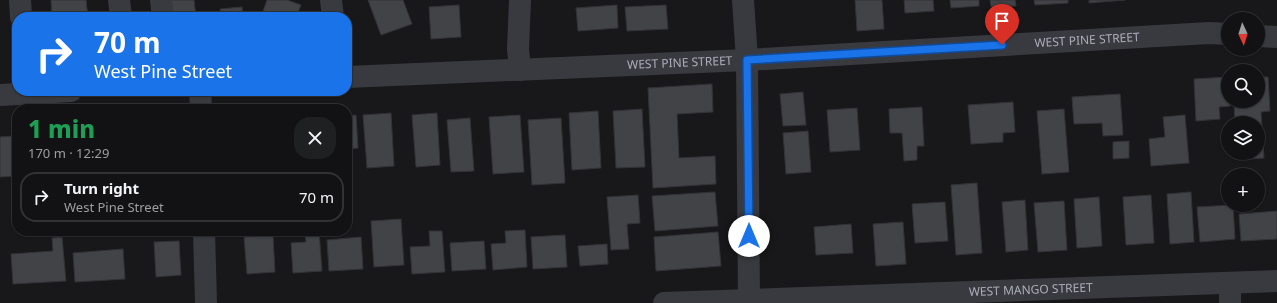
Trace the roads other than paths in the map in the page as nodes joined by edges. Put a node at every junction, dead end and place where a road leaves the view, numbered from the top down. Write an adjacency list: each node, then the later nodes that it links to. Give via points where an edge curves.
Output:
1 (20, 0): 7 (street)
2 (120, 0): 8 (street)
3 (161, 0): 9 (street)
4 (331, 0): 10 (street)
5 (520, 0): 15 (street)
6 (743, 0): 14 (street)
7 (21, 12)
8 (121, 12)
9 (162, 12)
10 (332, 12)
11 (1221, 34): 14 (street, WEST PINE STREET)
12 (1265, 36): 13 (street)
13 (1277, 37)
14 (747, 60): 15 (street, WEST PINE STREET); 23 (street)
15 (520, 70): 16 (street, WEST PINE STREET)
16 (352, 77)
17 (12, 93): 18 (street)
18 (0, 94)
19 (204, 236): 24 (street)
20 (1277, 281): 21 (street, WEST MANGO STREET)
21 (1230, 293): 22 (street, WEST MANGO STREET)
22 (1172, 294): 23 (street, WEST MANGO STREET)
23 (749, 301): 25 (street, WEST MANGO STREET)
24 (206, 303)
25 (664, 303)

